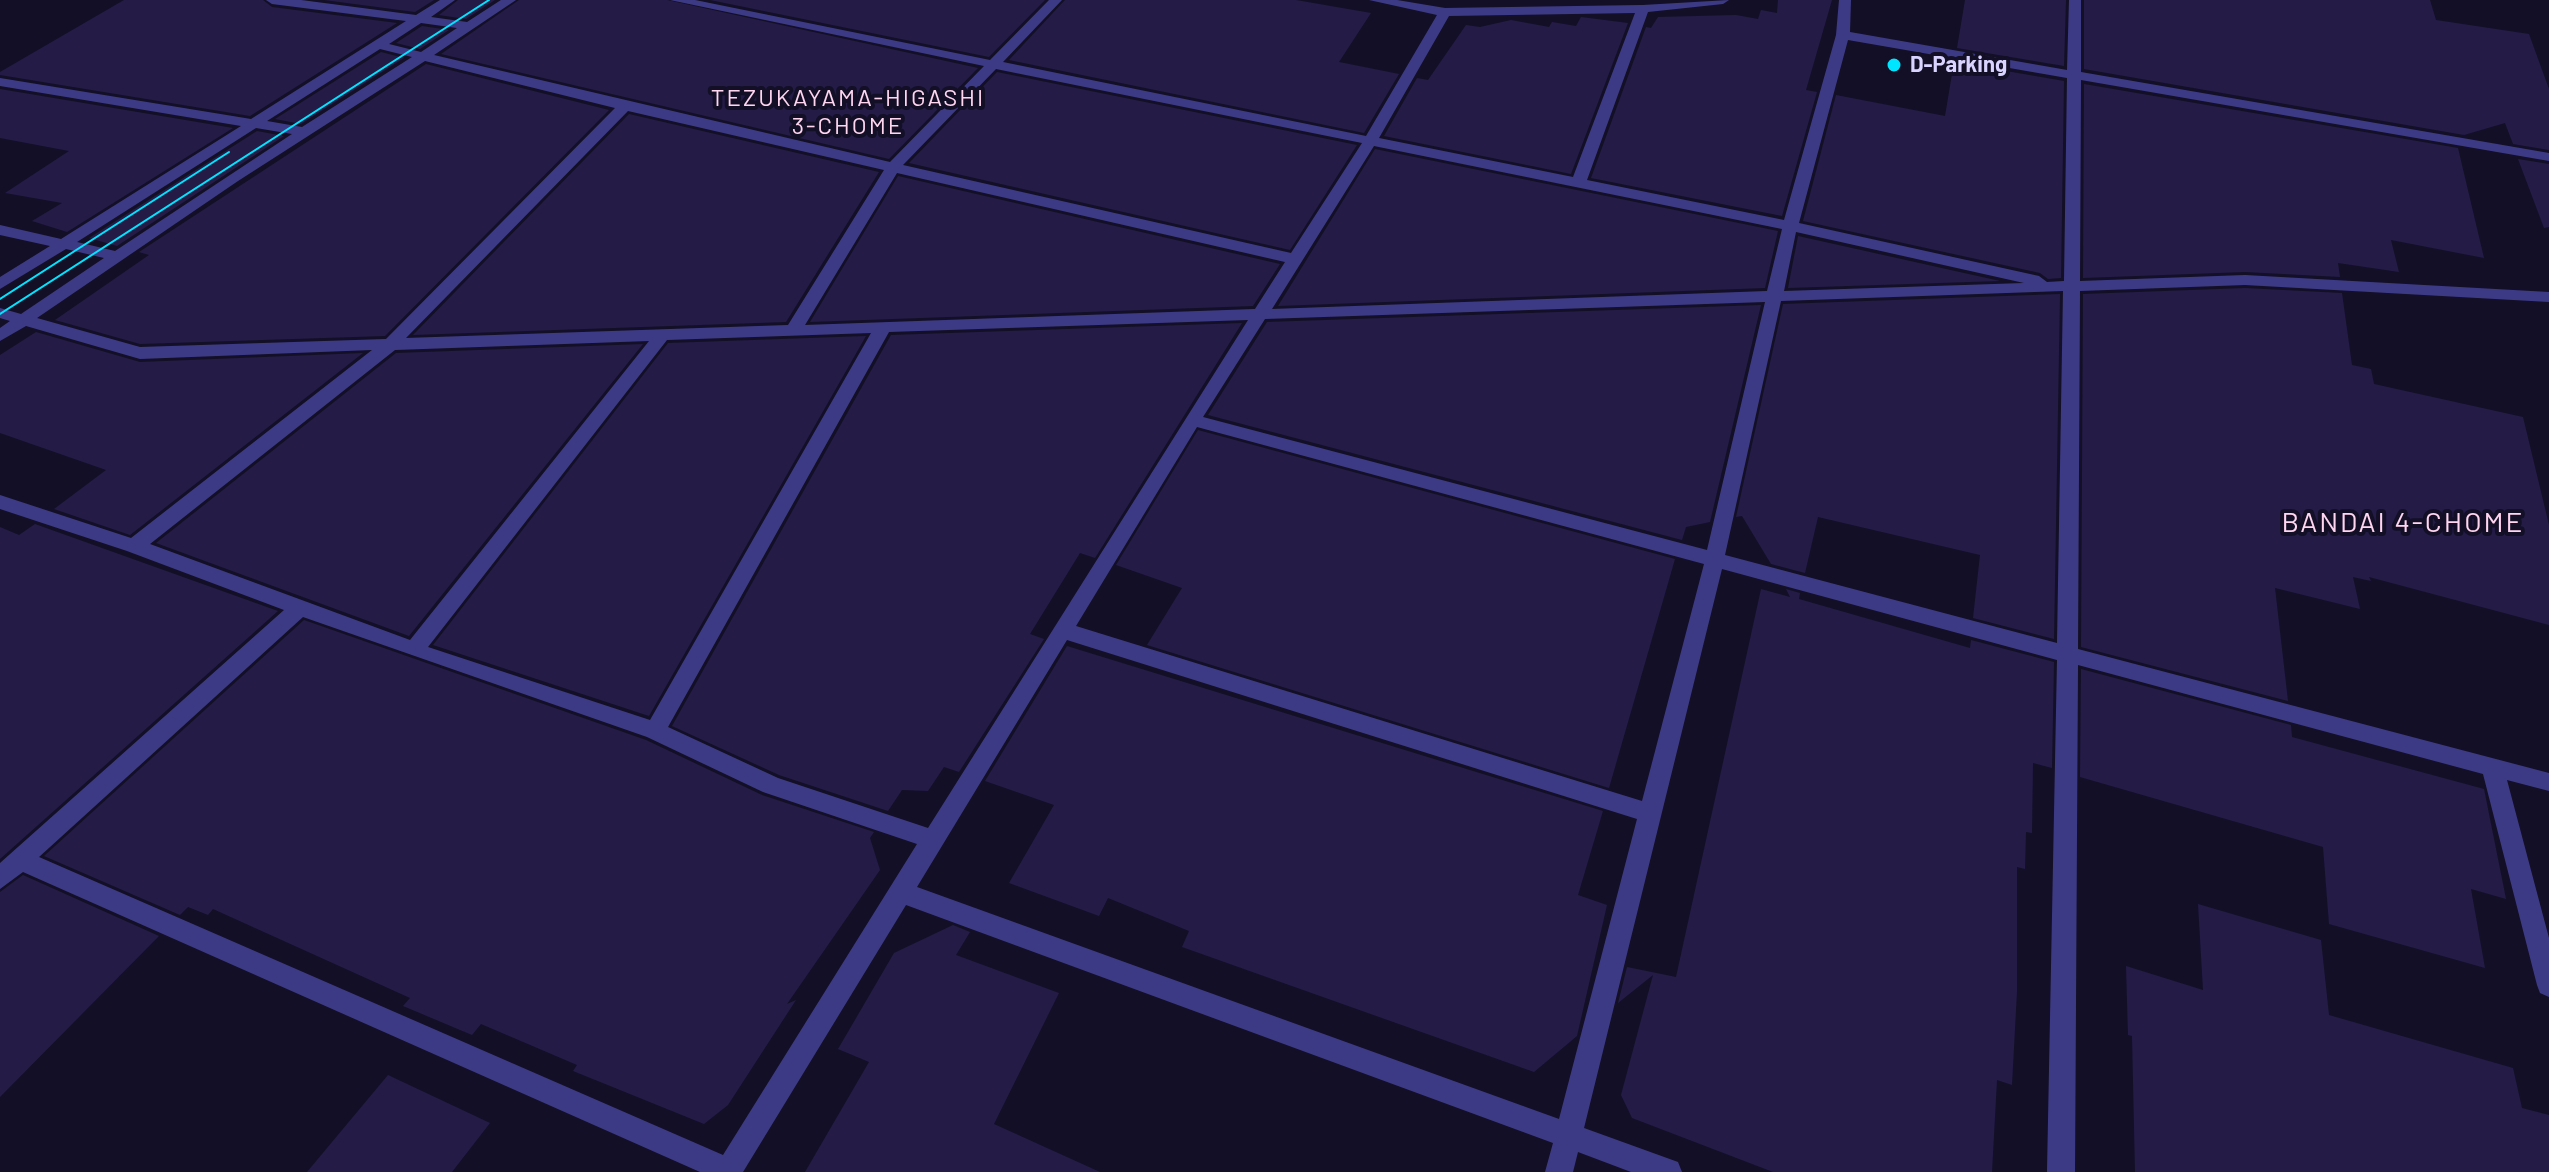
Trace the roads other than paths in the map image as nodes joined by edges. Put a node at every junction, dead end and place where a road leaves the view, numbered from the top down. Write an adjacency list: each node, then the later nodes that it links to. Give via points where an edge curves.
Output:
1 (272, 0): 13 (street)
2 (449, 0): 13 (street)
3 (510, 0): 14 (street)
4 (676, 0): 10 (street)
5 (1056, 0): 18 (street)
6 (1375, 0): 12 (street)
7 (1723, 0): 11 (street)
8 (1845, 0): 15 (street)
9 (2075, 0): 19 (street)
10 (718, 4): 18 (street)
11 (1643, 9): 12 (street); 27 (street)
12 (1445, 12): 24 (street)
13 (420, 18): 14 (street); 16 (street)
14 (471, 26): 17 (street)
15 (1843, 35): 19 (street); 28 (street)
16 (378, 45): 17 (street); 22 (street)
17 (428, 55): 21 (street); 23 (street)
18 (993, 64): 24 (street); 26 (street)
19 (2075, 74): 25 (street); 34 (street)
20 (0, 82): 22 (street)
21 (625, 106): 26 (street); 44 (street)
22 (256, 122): 23 (street); 30 (street)
23 (306, 132): 31 (street)
24 (1371, 140): 27 (street); 32 (street)
25 (2549, 157)
26 (893, 167): 32 (street); 41 (street)
27 (1578, 183): 28 (street)
28 (1790, 226): 34 (street); 35 (street)
29 (0, 230): 30 (street)
30 (64, 243): 31 (street); 33 (street)
31 (117, 256): 39 (street)
32 (1295, 259): 38 (street)
33 (0, 284)
34 (2070, 288): 35 (street); 36 (street, via 2245,280); 52 (street)
35 (1774, 297): 38 (street); 48 (street)
36 (2549, 297)
37 (0, 313): 39 (street)
38 (1257, 317): 40 (street); 45 (street)
39 (24, 319): 42 (street); 44 (street, via 140,353)
40 (882, 329): 41 (street); 53 (street)
41 (792, 332): 43 (street)
42 (0, 336)
43 (661, 337): 44 (street); 51 (street)
44 (389, 346): 47 (street)
45 (1192, 420): 48 (street); 50 (street)
46 (0, 502): 47 (street)
47 (134, 546): 49 (street)
48 (1715, 558): 52 (street); 56 (street)
49 (299, 608): 51 (street); 58 (street)
50 (1062, 630): 56 (street); 57 (street)
51 (414, 650): 53 (street)
52 (2066, 657): 54 (street); 66 (street)
53 (655, 731): 57 (street, via 771,785)
54 (2492, 767): 55 (street); 61 (street)
55 (2549, 782)
56 (1650, 813): 62 (street)
57 (932, 839): 60 (street)
58 (20, 860): 59 (street); 63 (street)
59 (0, 878)
60 (900, 892): 62 (street); 63 (street)
61 (2549, 985)
62 (1569, 1134): 64 (street); 65 (street)
63 (728, 1172)
64 (1559, 1172)
65 (1668, 1172)
66 (2061, 1172)

